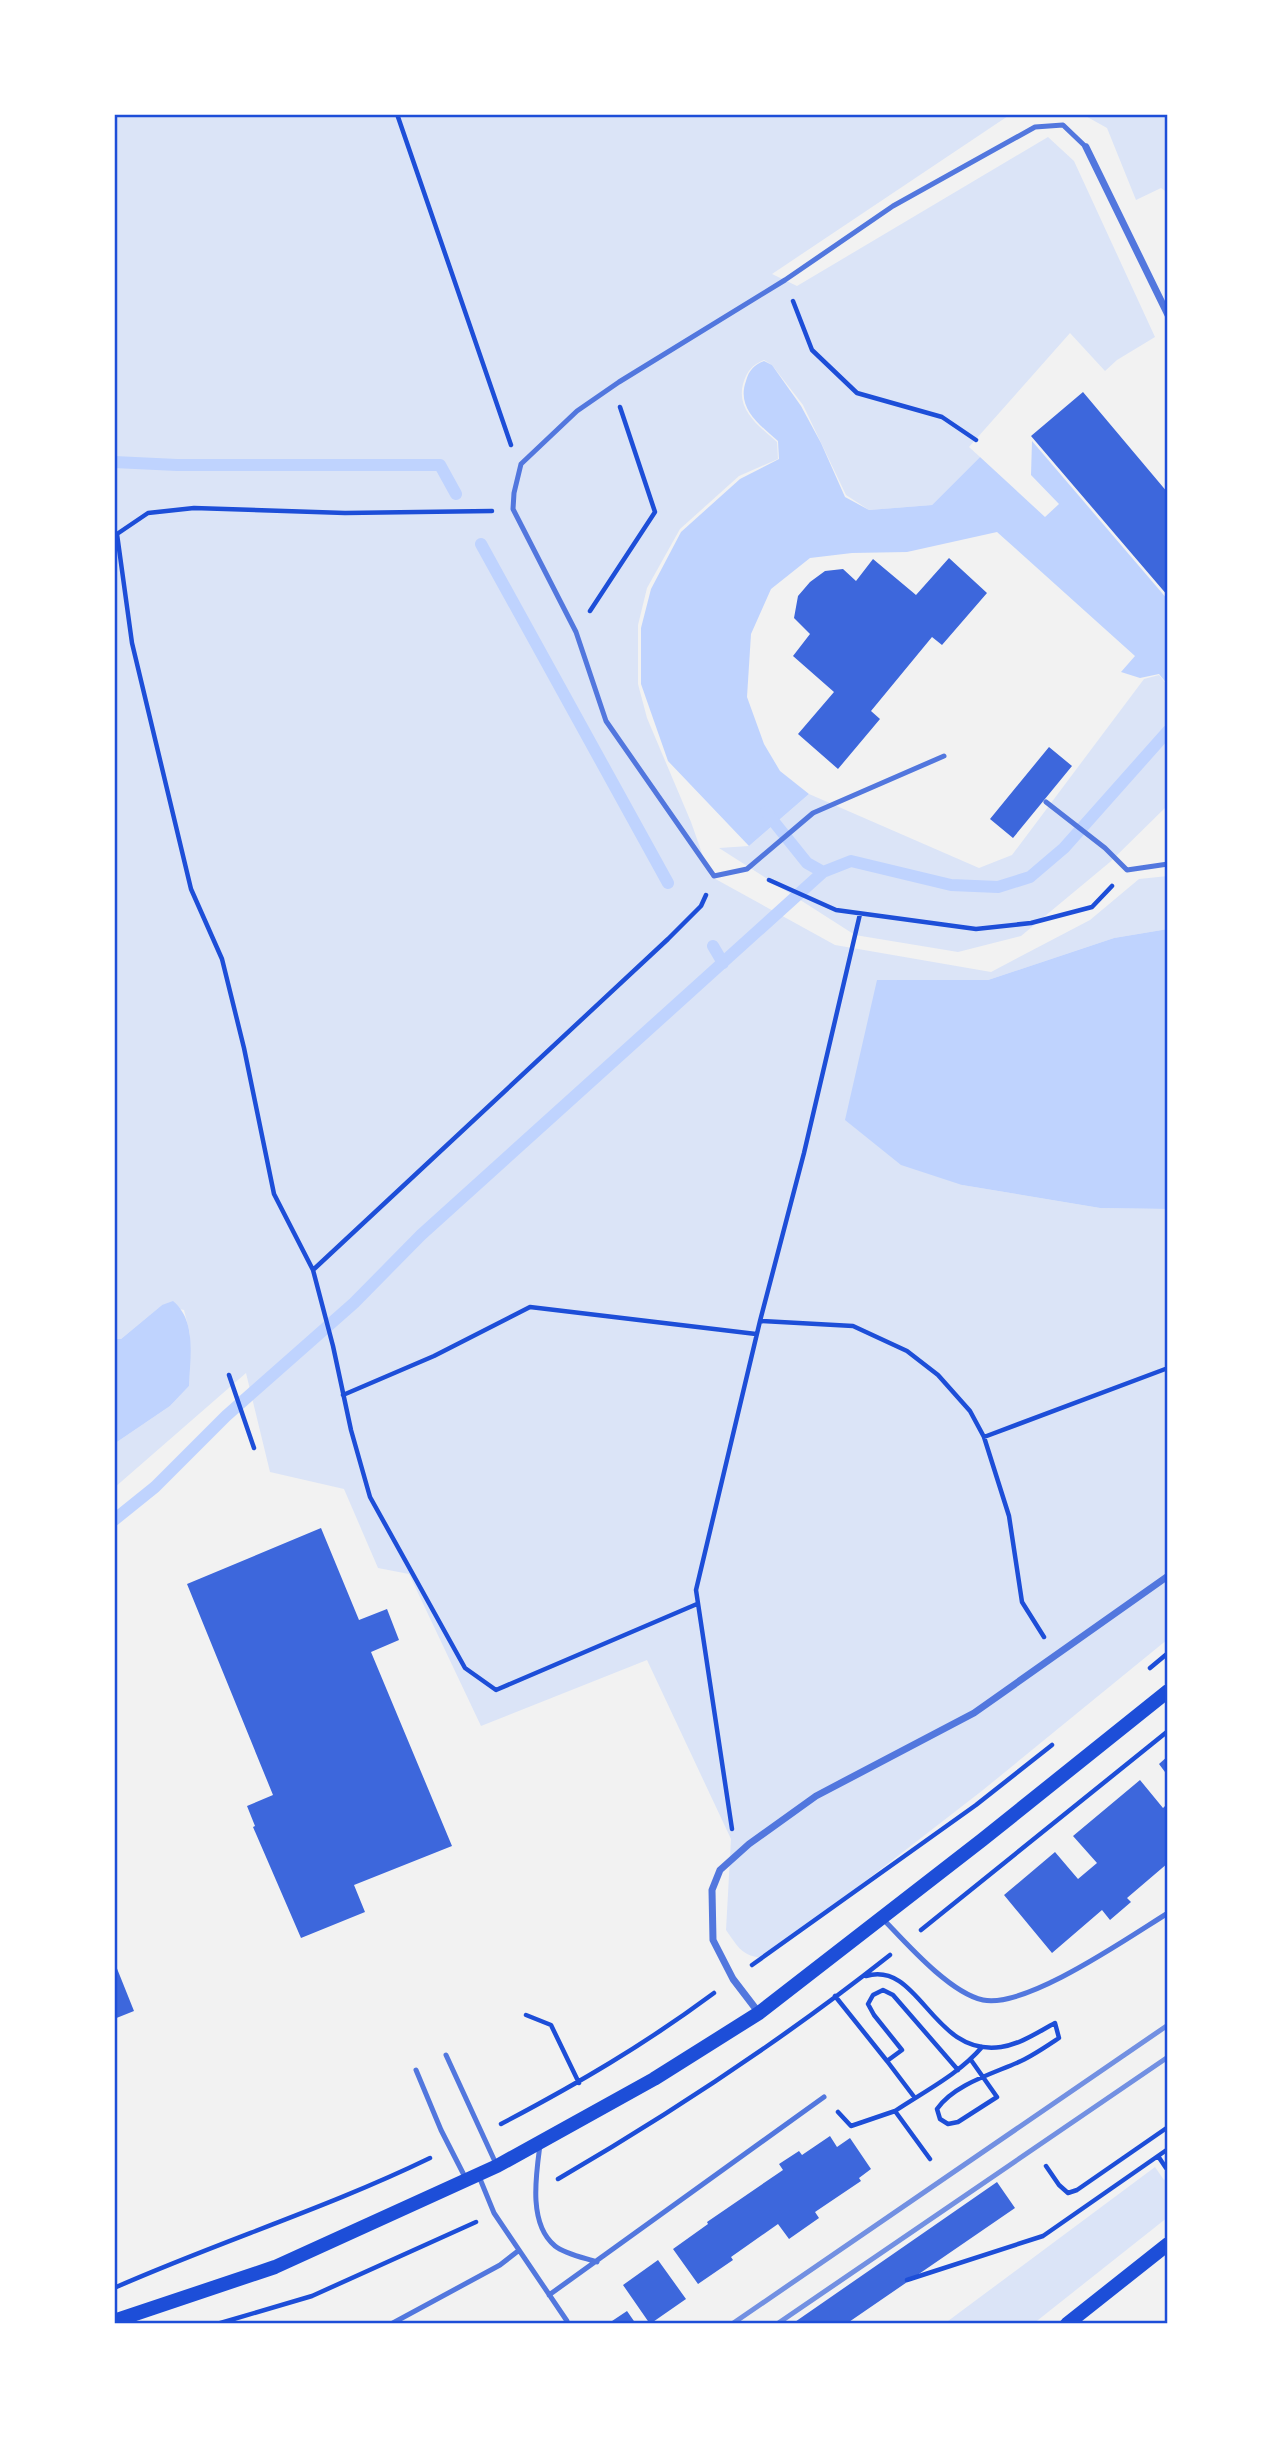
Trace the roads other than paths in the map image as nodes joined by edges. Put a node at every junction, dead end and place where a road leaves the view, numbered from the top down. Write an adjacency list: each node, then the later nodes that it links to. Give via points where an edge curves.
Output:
1 (1086, 147): 2 (street); 4 (lane, via 1063,125 1035,127 893,206 578,411 521,464 514,494 513,509 576,632 607,721 714,876 747,869 813,813)
2 (1166, 306): 3 (street)
3 (1168, 315)
4 (944, 756)
5 (1046, 802): 6 (lane, via 1127,870)
6 (1168, 864)
7 (1168, 1576): 11 (street, via 974,1713 816,1796 735,1854 720,1870 712,1890 713,1940 733,1979)
8 (1168, 1692): 10 (main road)
9 (1168, 1913): 10 (lane, via 1044,1986 1014,1998 983,2000 951,1984)
10 (882, 1917): 11 (main road)
11 (759, 2013): 15 (main road)
12 (446, 2055): 16 (lane)
13 (416, 2070): 17 (lane, via 450,2149)
14 (824, 2097): 20 (lane)
15 (541, 2143): 16 (main road); 20 (lane, via 534,2193 542,2227 556,2246)
16 (497, 2166): 17 (main road)
17 (472, 2177): 19 (lane); 22 (main road, via 275,2267)
18 (1168, 2244): 25 (main road)
19 (518, 2251): 21 (lane); 23 (lane)
20 (597, 2262): 21 (lane)
21 (549, 2295): 24 (lane)
22 (114, 2321)
23 (391, 2324)
24 (566, 2324)
25 (1067, 2324)

